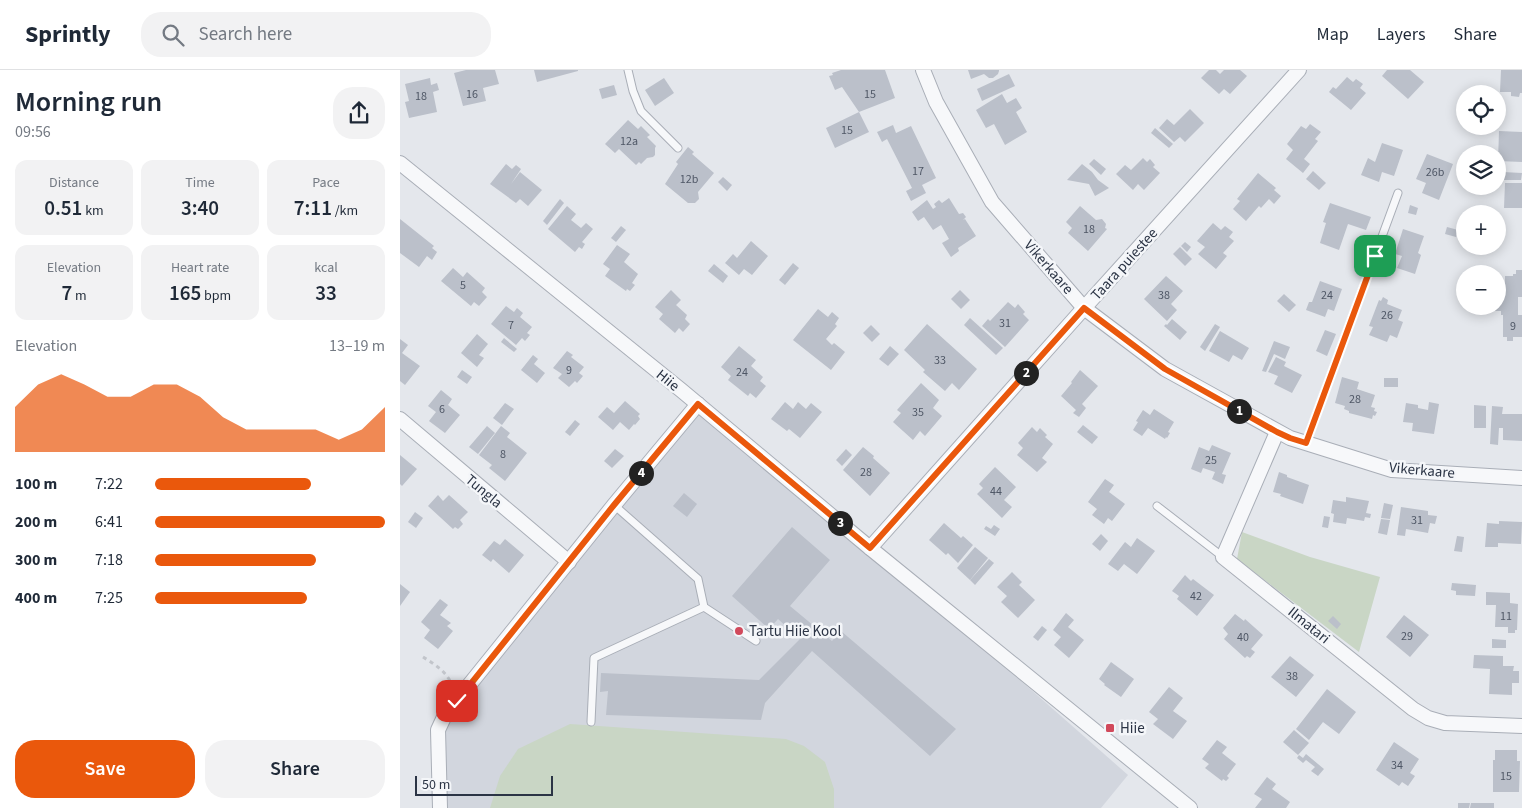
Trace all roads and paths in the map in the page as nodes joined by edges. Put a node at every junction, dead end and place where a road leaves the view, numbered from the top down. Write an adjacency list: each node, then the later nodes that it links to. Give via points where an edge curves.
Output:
1 (628, 70): 4 (lane, via 641,111)
2 (923, 70): 7 (street, Vikerkaare, via 936,102 992,202)
3 (1299, 70): 7 (street, Taara puiestee)
4 (678, 148)
5 (400, 163): 8 (street, Hiie)
6 (1398, 193): 11 (lane)
7 (1084, 308): 10 (street, Vikerkaare, via 1165,369); 15 (street, Taara puiestee)
8 (698, 404): 13 (street); 15 (street, Hiie)
9 (400, 420): 17 (street, Tungla)
10 (1277, 432): 11 (street, Vikerkaare); 16 (street)
11 (1306, 443): 12 (street, Vikerkaare, via 1392,470)
12 (1522, 478)
13 (614, 505): 17 (street); 18 (lane, via 698,579)
14 (1157, 506): 16 (lane)
15 (870, 548): 25 (street, Hiie)
16 (1223, 557): 23 (street, Ilmatari, via 1428,718 1444,723)
17 (569, 562): 21 (street)
18 (704, 607): 19 (lane); 22 (lane, via 594,658)
19 (756, 641)
20 (423, 657): 21 (path, via 448,676)
21 (457, 701): 24 (street, via 438,730)
22 (591, 722)
23 (1522, 726)
24 (440, 808)
25 (1190, 808)

